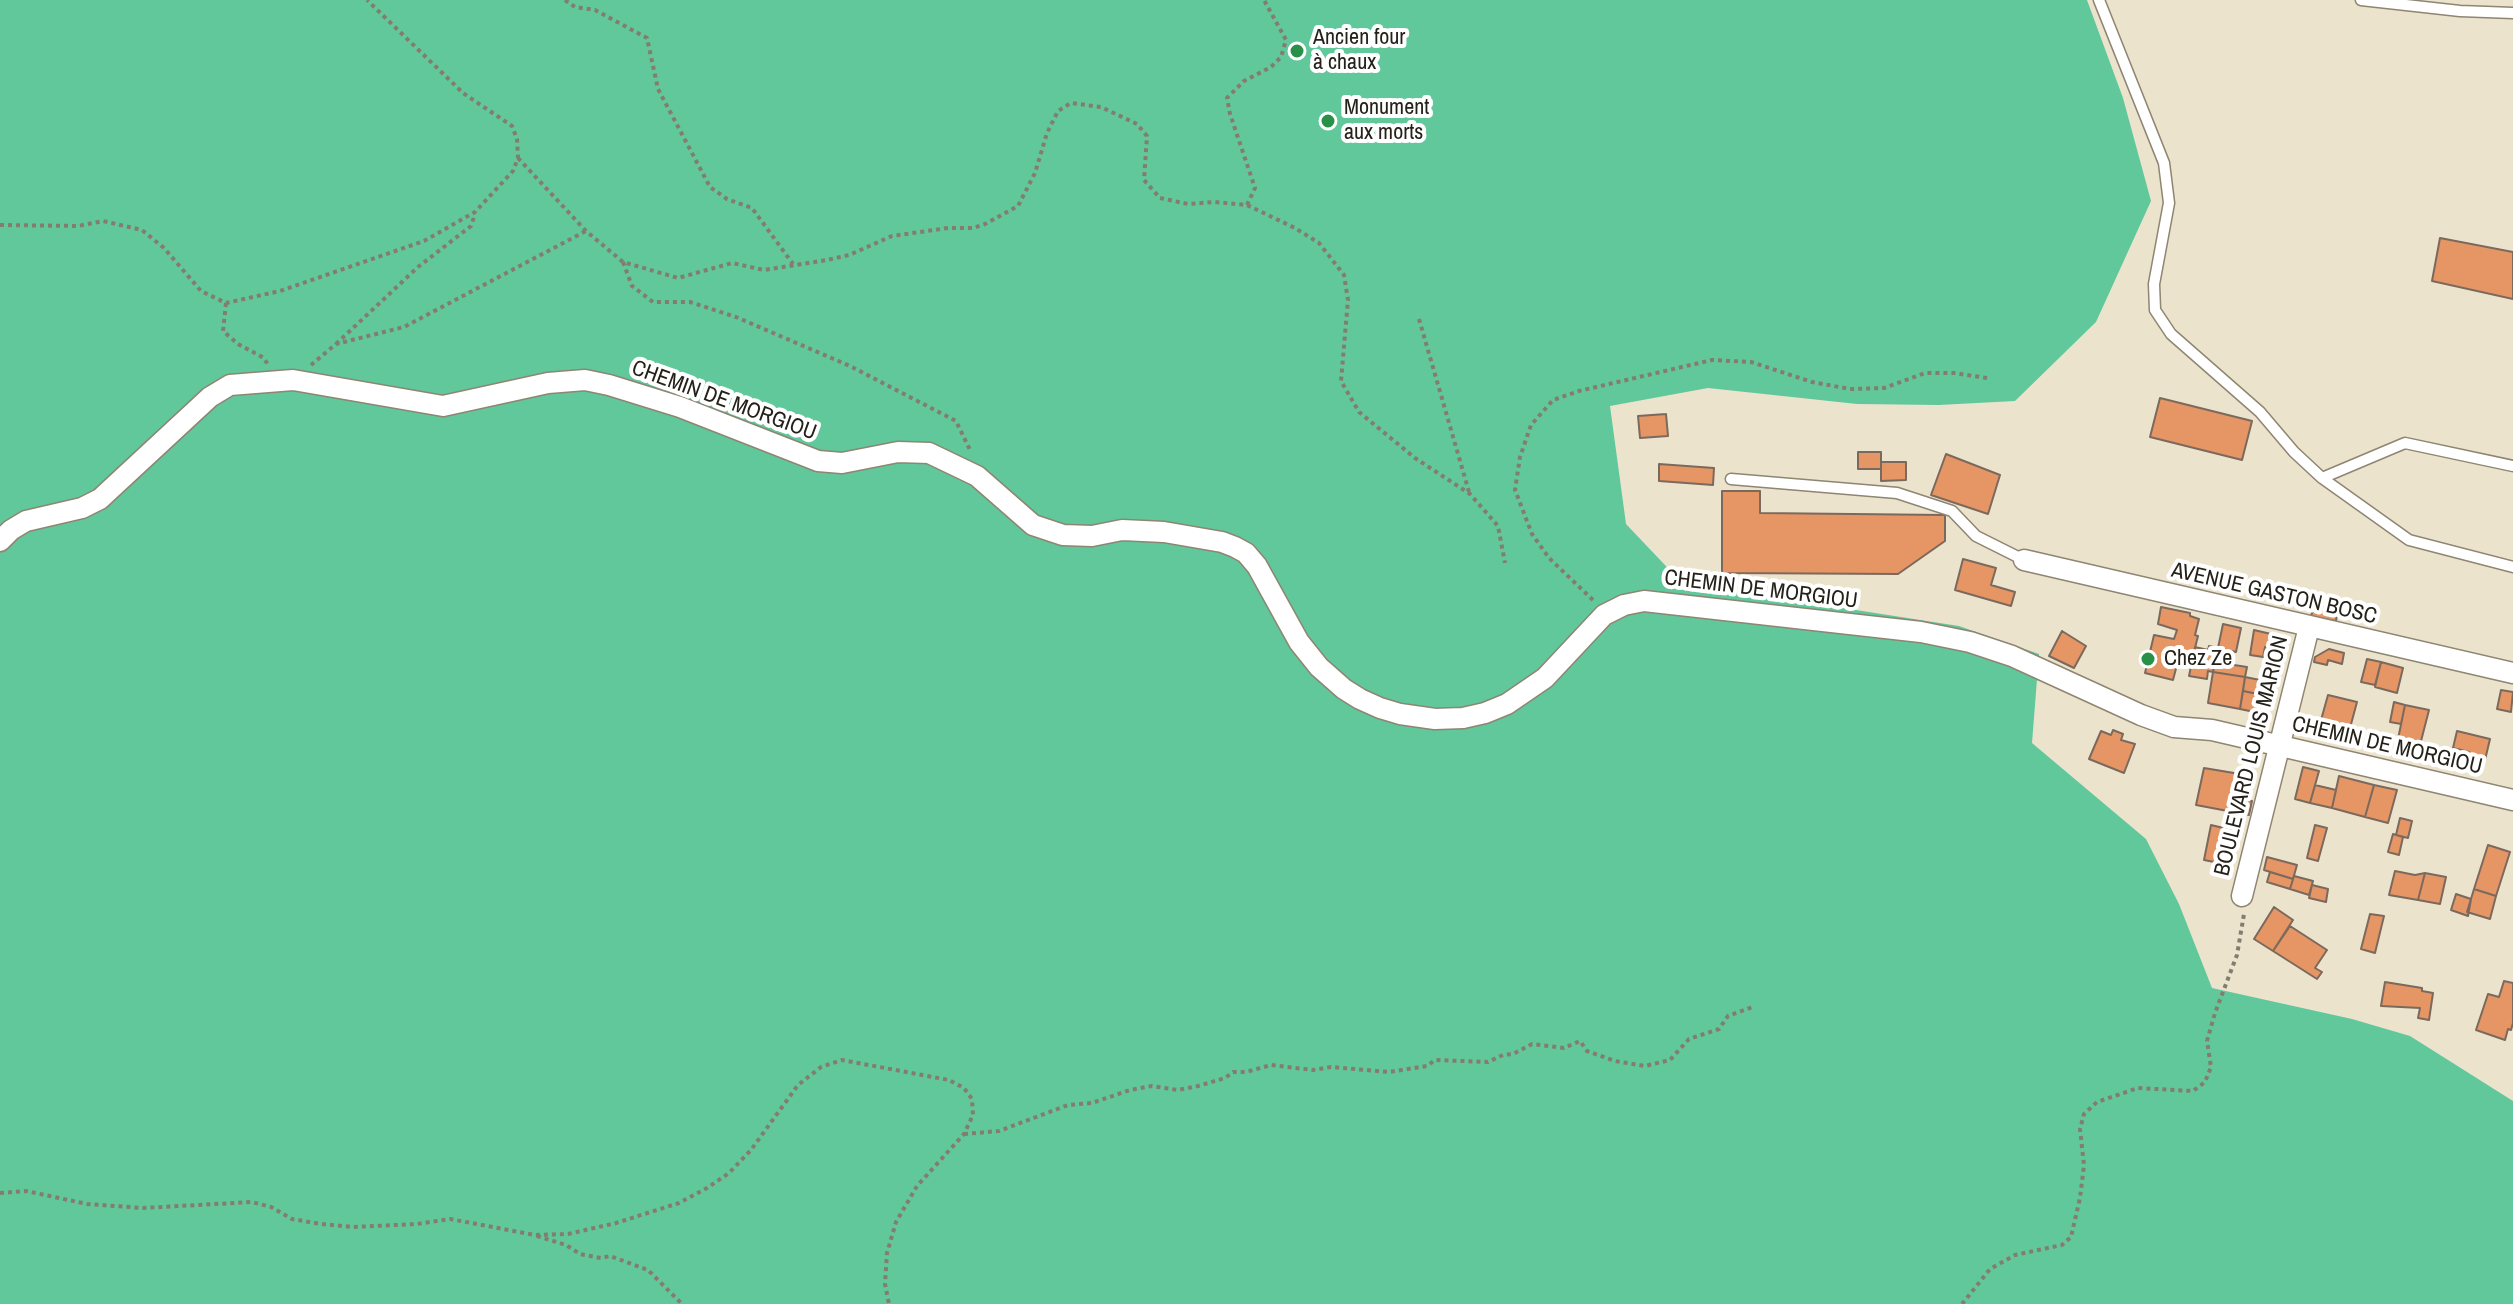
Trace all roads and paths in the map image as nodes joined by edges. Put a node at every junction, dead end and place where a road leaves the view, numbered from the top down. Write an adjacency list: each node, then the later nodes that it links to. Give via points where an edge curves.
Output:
1 (367, 0): 7 (path, via 463,93 512,126)
2 (565, 0): 13 (path, via 647,38 658,89 710,187 752,208)
3 (1264, 0): 8 (path, via 1286,40 1281,57 1227,98 1255,188)
4 (2099, 0): 20 (lane, via 2164,163 2169,203 2154,284 2155,310 2171,334 2260,412)
5 (2361, 0): 6 (lane)
6 (2513, 13)
7 (518, 158): 9 (path, via 505,182); 11 (path)
8 (1247, 205): 13 (path, via 1160,198 1144,180 1147,136 1137,124 1101,107 1071,103 1058,111 1018,206 973,228 892,236 849,255); 23 (path, via 1319,243 1344,275 1348,300 1341,381 1359,412)
9 (475, 212): 14 (path, via 424,241 280,291); 16 (path, via 471,226 418,267)
10 (0, 225): 14 (path, via 78,226 103,221 142,230 201,291)
11 (586, 231): 12 (path); 16 (path, via 404,327)
12 (623, 262): 13 (path, via 678,278 732,263 764,270); 22 (path, via 632,286 653,302 690,302 736,317 850,366 956,421)
13 (793, 264)
14 (226, 303): 18 (path, via 223,331)
15 (1419, 319): 23 (path)
16 (336, 344): 18 (path)
17 (1987, 378): 28 (path, via 1925,373 1884,388 1850,389 1751,362 1712,360 1553,400 1531,425 1515,490 1532,534 1549,558)
18 (286, 380): 22 (street, CHEMIN DE MORGIOU, via 443,406 585,380 680,407 818,461 842,463 923,452); 24 (street, CHEMIN DE MORGIOU, via 239,383 217,392 92,504 26,521)
19 (2513, 466): 20 (lane, via 2405,443)
20 (2322, 478): 27 (lane, via 2409,540)
21 (1731, 479): 25 (lane, via 1897,493 1952,511 1976,536)
22 (985, 481): 28 (street, CHEMIN DE MORGIOU, via 1028,522 1052,532 1164,532 1241,550 1257,566 1319,667 1360,699 1400,714 1463,718 1507,704 1545,678)
23 (1470, 494): 26 (path, via 1498,526)
24 (0, 541)
25 (2024, 560): 29 (street, AVENUE GASTON BOSC)
26 (1505, 563)
27 (2513, 567)
28 (1604, 615): 31 (street, CHEMIN DE MORGIOU, via 1644,601 1921,632 2012,656 2174,727)
29 (2309, 627): 30 (street, AVENUE GASTON BOSC); 31 (street, BOULEVARD LOUIS MARION)
30 (2513, 673)
31 (2280, 746): 32 (street, CHEMIN DE MORGIOU); 33 (street, BOULEVARD LOUIS MARION)
32 (2513, 800)
33 (2242, 896): 40 (path, via 2245,910 2237,955 2207,1041 2211,1067 2205,1082 2193,1091 2138,1088 2097,1102 2084,1114 2080,1129 2084,1165 2071,1237 2062,1245 2015,1255 1990,1269)
34 (1755, 1006): 35 (path, via 1728,1016 1719,1029 1689,1039 1670,1060 1645,1066 1587,1051 1580,1041 1564,1048 1532,1044 1488,1062 1435,1060 1389,1072 1271,1065 1178,1090 1130,1090 1068,1105 999,1131)
35 (964, 1134): 37 (path, via 973,1115 972,1099 964,1088 949,1080 842,1060 821,1067 798,1085 751,1150 707,1188 616,1223); 39 (path, via 917,1186 896,1222 887,1253)
36 (0, 1193): 37 (path, via 26,1191 87,1204 143,1208 252,1202 292,1219 321,1224 353,1227 450,1219)
37 (535, 1235): 38 (path, via 580,1254 610,1256 648,1270)
38 (682, 1304)
39 (889, 1304)
40 (1962, 1304)

